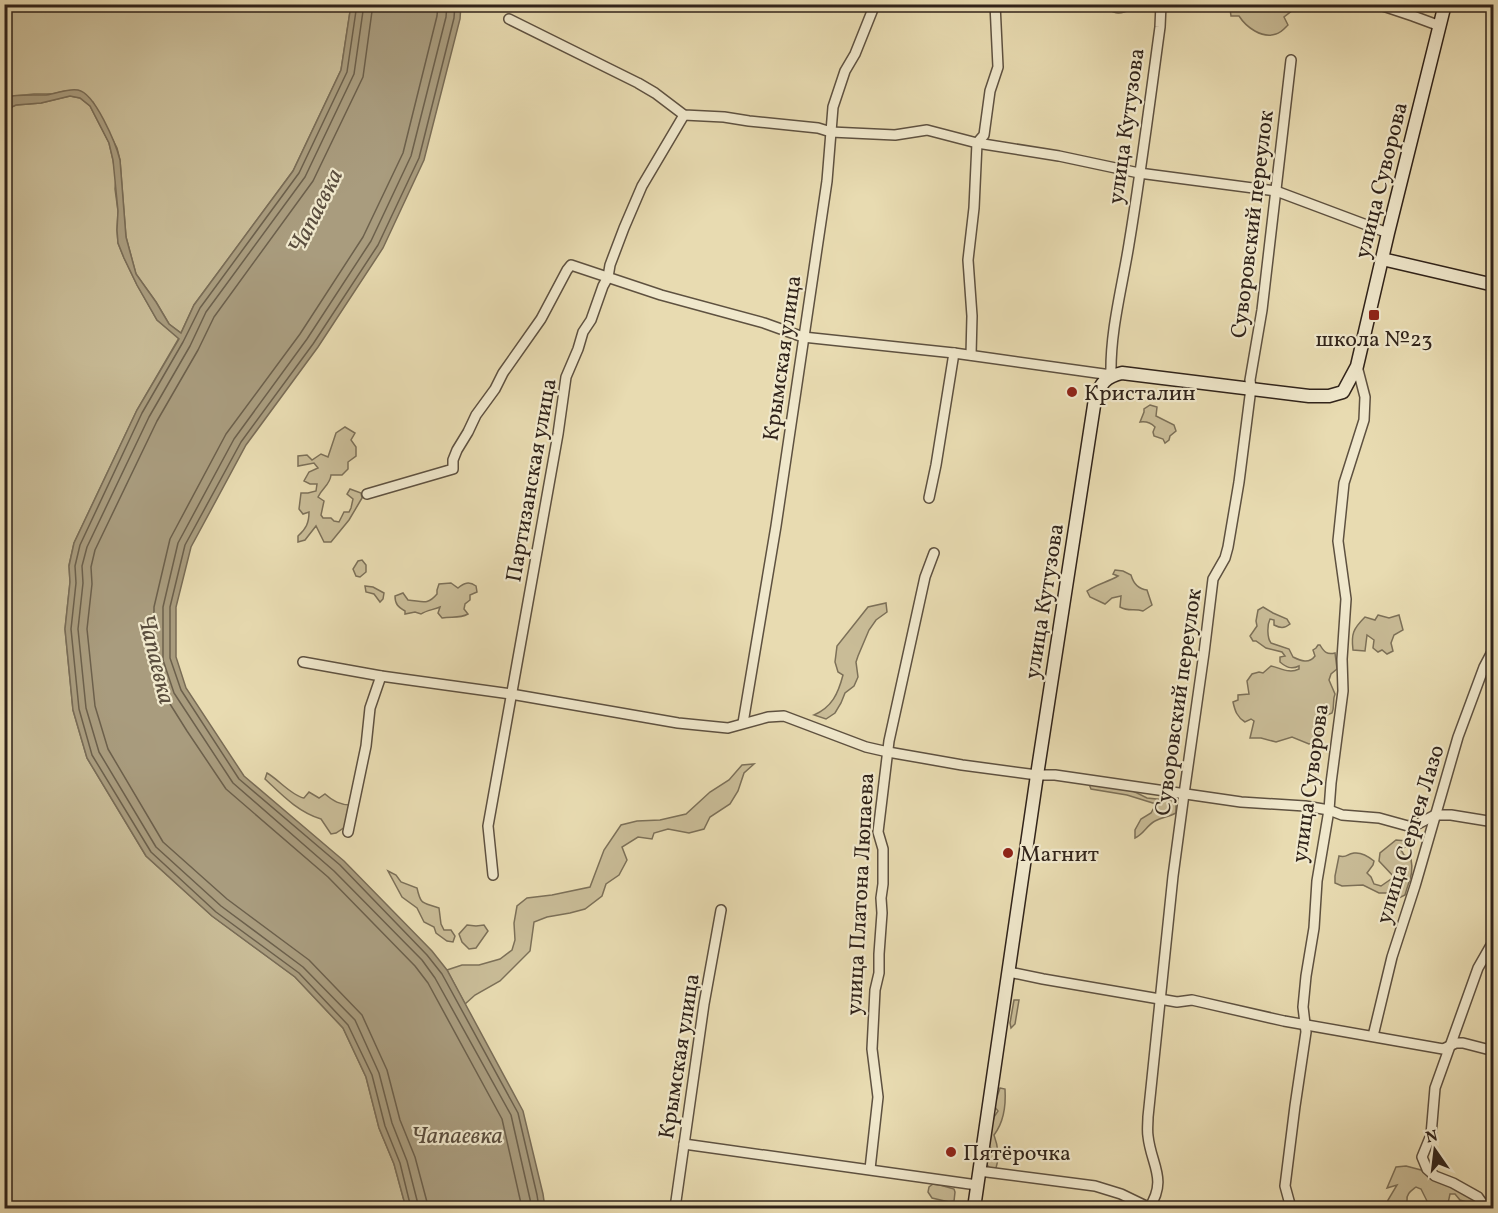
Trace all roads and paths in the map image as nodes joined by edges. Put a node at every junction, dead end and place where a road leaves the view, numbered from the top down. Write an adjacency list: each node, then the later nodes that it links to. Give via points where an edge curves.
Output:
1 (875, 4): 10 (street, Крымская улица, via 845,71 833,107)
2 (995, 4): 11 (street, via 998,67 984,135)
3 (1161, 4): 12 (street, улица Кутузова)
4 (1377, 4): 7 (street)
5 (1445, 4): 7 (street, улица Суворова)
6 (509, 20): 9 (street, via 638,83)
7 (1440, 26): 14 (street, улица Суворова)
8 (1291, 60): 13 (street, Суворовский переулок)
9 (684, 115): 10 (street); 16 (street, Партизанская улица, via 642,186)
10 (831, 132): 11 (street, via 895,135 927,130); 18 (street, Крымская улица)
11 (977, 143): 12 (street); 20 (street, via 968,260)
12 (1139, 173): 13 (street); 22 (street, улица Кутузова, via 1114,324)
13 (1276, 191): 14 (street); 23 (street, Суворовский переулок)
14 (1388, 233): 15 (street, улица Суворова)
15 (1382, 258): 17 (street); 21 (street, улица Суворова)
16 (608, 277): 18 (street); 24 (street, Партизанская улица, via 572,265 567,270 541,319 476,415 457,450 453,469); 30 (street, Партизанская улица, via 566,377)
17 (1494, 285)
18 (803, 337): 19 (street); 31 (street, Крымская улица)
19 (954, 353): 20 (street); 25 (street)
20 (971, 355): 22 (street)
21 (1357, 366): 23 (street, улица Суворова, via 1343,392 1329,396); 35 (street, улица Суворова, via 1365,397 1364,420 1344,483 1338,541 1346,599 1343,691)
22 (1111, 375): 23 (street, via 1122,373); 33 (street, улица Кутузова, via 1100,386 1095,399)
23 (1251, 388): 34 (street, Суворовский переулок, via 1228,547 1213,579)
24 (368, 494)
25 (929, 498)
26 (933, 553): 32 (street, улица Платона Люпаева)
27 (1494, 648): 36 (street, улица Сергея Лазо, via 1458,738)
28 (303, 662): 29 (street)
29 (381, 676): 30 (street); 38 (street, via 370,708)
30 (512, 694): 31 (street, via 678,723 728,728); 39 (street, Партизанская улица, via 488,826)
31 (743, 723): 32 (street, via 784,716)
32 (888, 752): 33 (street); 49 (street, улица Платона Люпаева, via 878,832 883,849 883,884 872,1049 878,1097)
33 (1037, 775): 34 (street); 42 (street, улица Кутузова)
34 (1184, 794): 35 (street); 43 (street, Суворовский переулок)
35 (1329, 810): 36 (street, via 1408,826); 44 (street, улица Суворова, via 1306,976)
36 (1435, 815): 37 (street); 45 (street, улица Сергея Лазо, via 1392,957)
37 (1494, 822)
38 (348, 832)
39 (493, 875)
40 (721, 910): 48 (street, Крымская улица)
41 (1494, 940): 46 (street, via 1478,968)
42 (1009, 972): 43 (street); 50 (street, улица Кутузова)
43 (1161, 999): 44 (street, via 1192,1000); 53 (street, Суворовский переулок, via 1148,1117 1158,1190)
44 (1306, 1024): 45 (street); 57 (street, улица Суворова, via 1285,1186)
45 (1373, 1036): 46 (street, via 1443,1049)
46 (1449, 1046): 47 (street, via 1463,1043); 54 (street, via 1435,1088 1431,1135 1422,1157 1426,1169 1478,1197)
47 (1494, 1050)
48 (684, 1144): 49 (street); 55 (street, Крымская улица)
49 (870, 1169): 51 (street)
50 (979, 1171): 51 (street, улица Кутузова); 53 (street, via 1095,1186)
51 (977, 1185): 56 (street, улица Кутузова)
52 (1494, 1197): 54 (street)
53 (1150, 1208)
54 (1484, 1208)
55 (675, 1209)
56 (974, 1209)
57 (1291, 1209)

